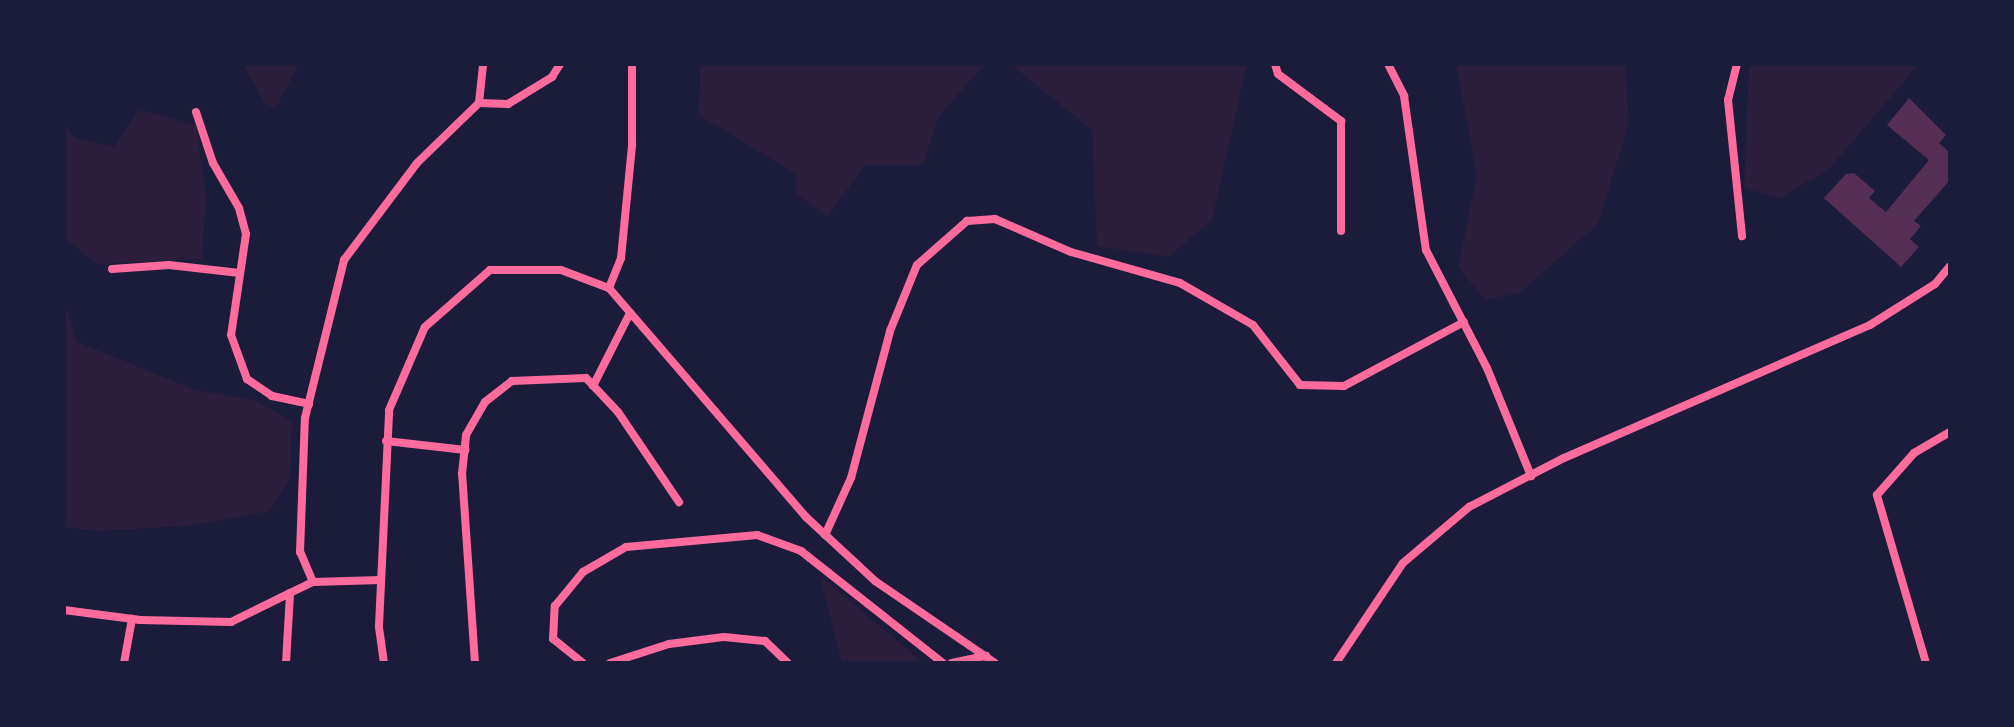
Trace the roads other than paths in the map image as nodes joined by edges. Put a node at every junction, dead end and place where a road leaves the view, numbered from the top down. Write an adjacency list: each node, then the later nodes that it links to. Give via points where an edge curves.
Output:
1 (483, 64): 7 (street)
2 (560, 64): 7 (street, via 552,77 508,104)
3 (632, 64): 14 (street, via 632,145 621,258)
4 (1275, 64): 9 (street, via 1278,74 1341,121)
5 (1388, 64): 16 (street, via 1404,96 1426,250)
6 (1737, 64): 10 (street, via 1728,100)
7 (479, 103): 18 (street, via 417,163 344,260)
8 (196, 112): 13 (street, via 213,163 239,208 246,234)
9 (1341, 231)
10 (1742, 236)
11 (1950, 266): 22 (street, via 1935,284 1870,325)
12 (112, 269): 13 (street, via 169,265)
13 (240, 273): 18 (street, via 231,335 247,379 272,396)
14 (609, 288): 15 (street); 20 (street, via 561,270 490,270 425,327 389,410)
15 (630, 313): 17 (street); 24 (street)
16 (1464, 322): 22 (street); 24 (street, via 1344,386 1300,385 1253,325 1180,283 1071,252 995,219 967,221 917,265 890,331 851,478)
17 (593, 386): 21 (street, via 586,378 512,381 485,402 466,435); 23 (street, via 618,412)
18 (309, 404): 26 (street, via 300,552)
19 (1950, 432): 42 (street, via 1914,453 1877,495)
20 (386, 441): 21 (street); 25 (street)
21 (465, 450): 34 (street)
22 (1531, 476): 41 (street, via 1469,507 1403,563)
23 (679, 502)
24 (825, 535): 30 (street, via 875,581)
25 (381, 580): 26 (street); 33 (street)
26 (313, 582): 27 (street)
27 (290, 593): 29 (street, via 231,622); 32 (street)
28 (64, 610): 29 (street)
29 (132, 619): 31 (street)
30 (986, 656): 39 (street); 40 (street)
31 (124, 663)
32 (286, 663)
33 (384, 663)
34 (475, 663)
35 (583, 663): 38 (street, via 553,639 555,606 583,572 626,547 757,535 801,551)
36 (610, 663): 37 (street, via 669,644 724,637 765,641)
37 (788, 663)
38 (943, 663)
39 (952, 663)
40 (995, 663)
41 (1336, 663)
42 (1926, 663)

